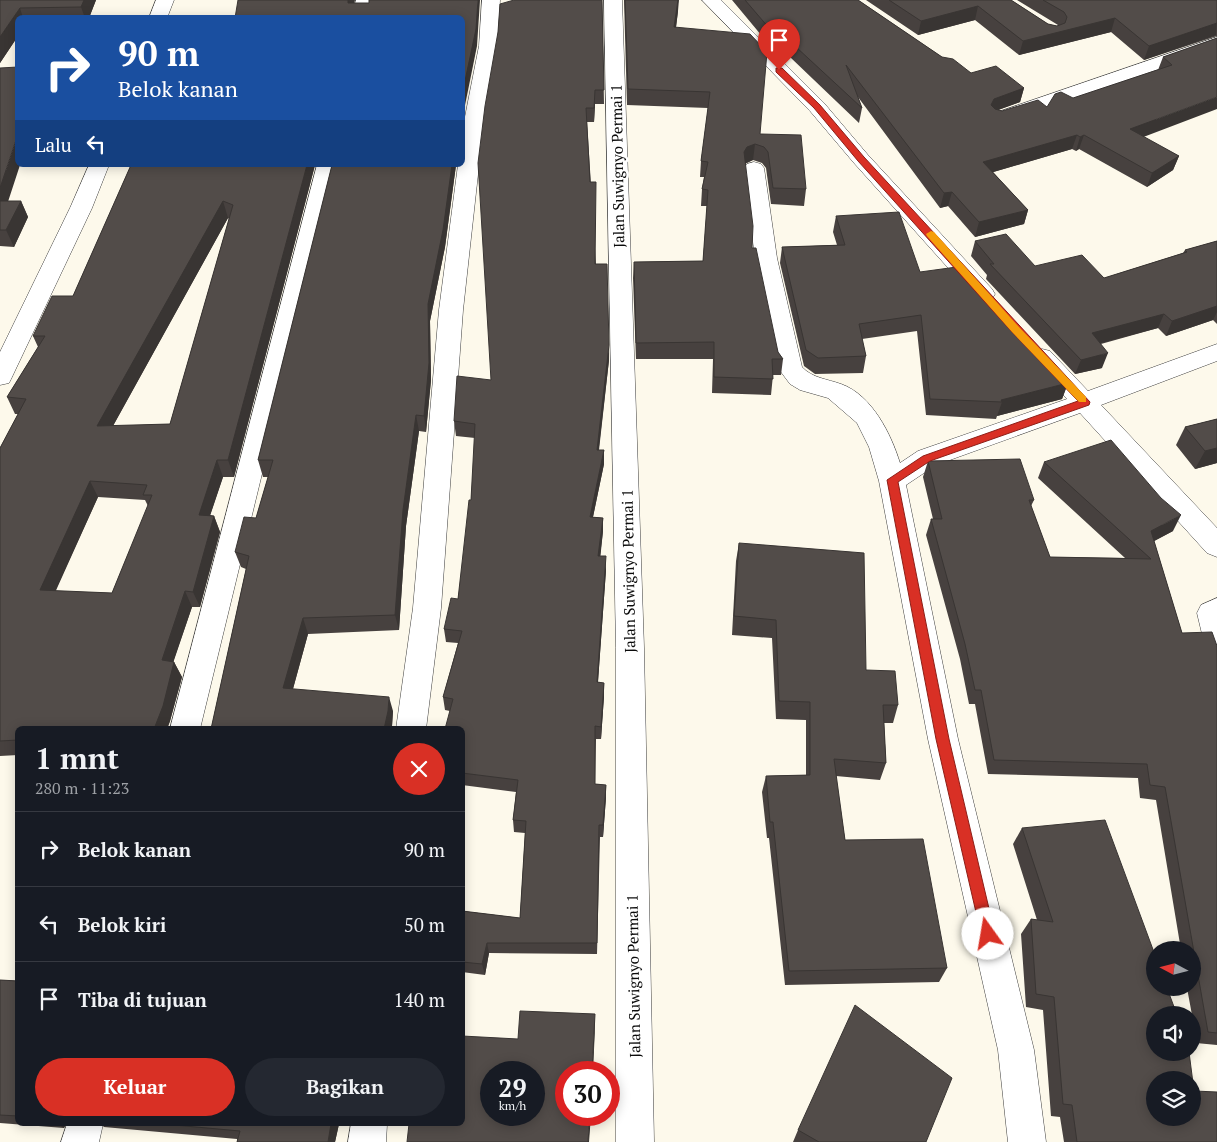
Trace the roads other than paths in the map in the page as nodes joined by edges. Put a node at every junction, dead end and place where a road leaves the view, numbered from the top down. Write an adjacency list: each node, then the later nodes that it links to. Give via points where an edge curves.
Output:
1 (165, 0): 6 (street)
2 (365, 0): 7 (street)
3 (613, 0): 28 (street, Jalan Suwignyo Permai 1, via 630,648)
4 (711, 0): 13 (street, via 817,107)
5 (496, 7): 23 (street, via 474,120 451,310 427,608)
6 (159, 15)
7 (361, 15)
8 (1217, 43): 9 (street)
9 (999, 118)
10 (97, 167): 16 (street, via 81,208)
11 (326, 167): 22 (street)
12 (754, 168): 18 (street, via 766,258 790,368 796,377 808,384 835,391 859,408 875,428)
13 (996, 308)
14 (1028, 342): 17 (street)
15 (1217, 352): 17 (street)
16 (0, 377)
17 (1085, 402): 18 (street, via 927,458); 19 (street)
18 (892, 480): 29 (street, via 943,739 1016,1050)
19 (1217, 546)
20 (1217, 609): 21 (street, via 1211,613)
21 (1217, 638)
22 (186, 726)
23 (411, 726)
24 (84, 1126): 26 (street)
25 (369, 1126): 27 (street)
26 (80, 1142)
27 (366, 1142)
28 (634, 1142)
29 (1028, 1142)

